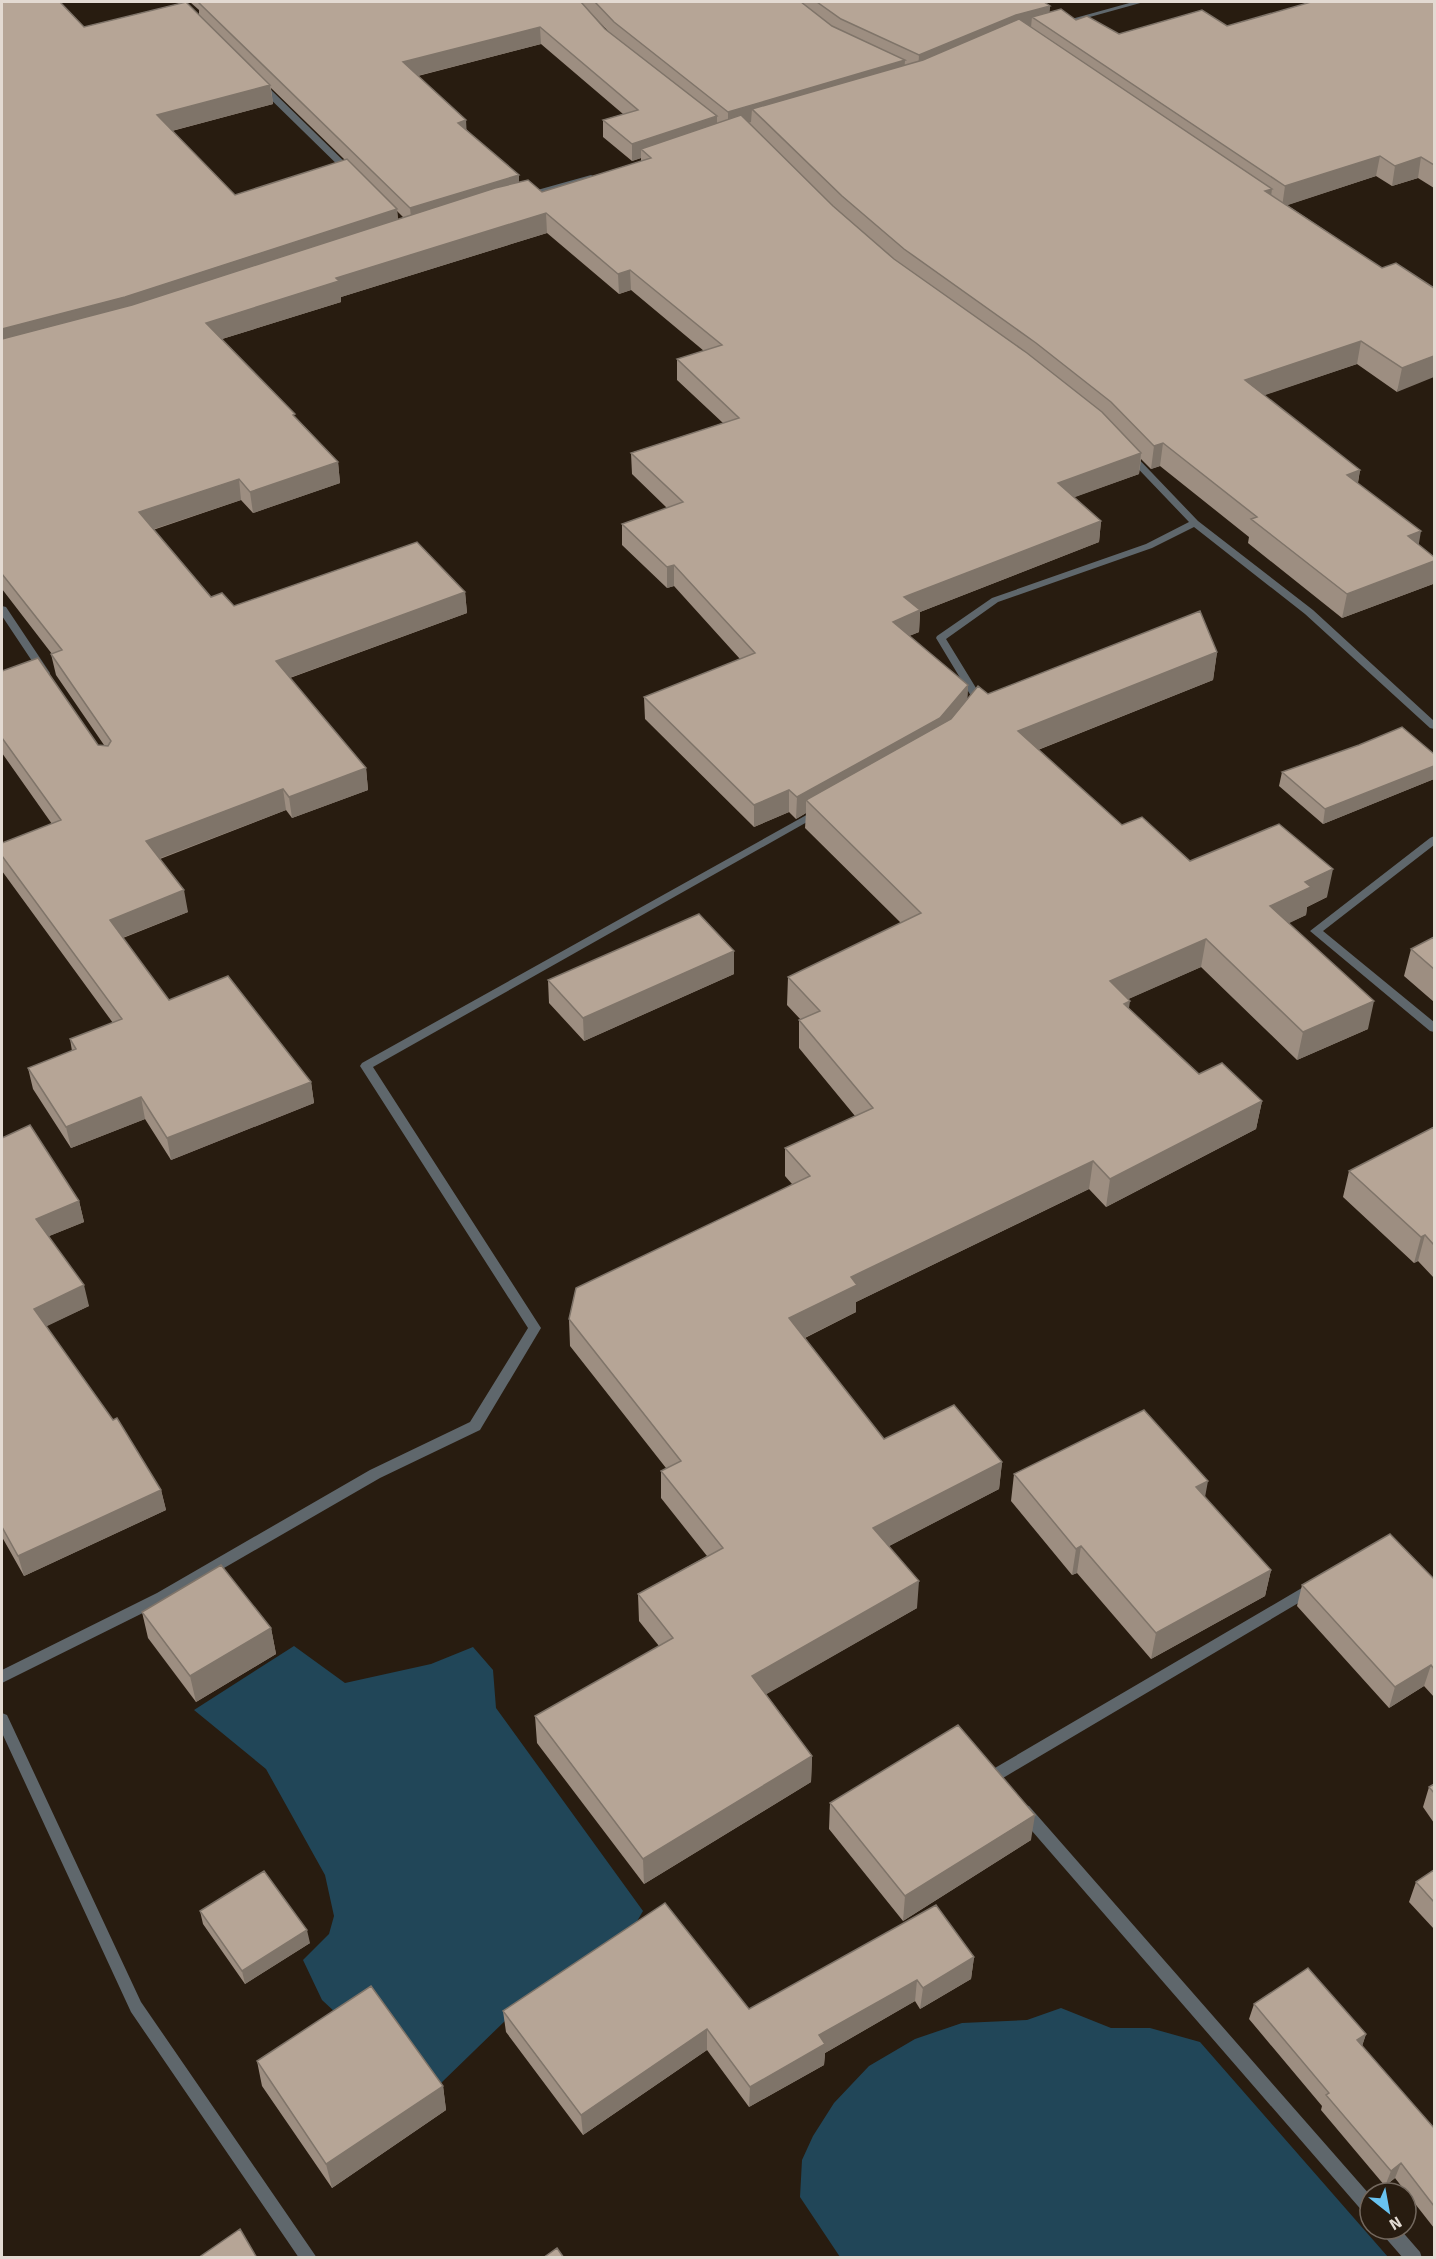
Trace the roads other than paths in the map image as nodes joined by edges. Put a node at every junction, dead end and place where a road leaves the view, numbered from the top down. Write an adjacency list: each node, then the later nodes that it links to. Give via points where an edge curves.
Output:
1 (1140, 2): 2 (street)
2 (1051, 26)
3 (251, 75): 5 (street)
4 (597, 176): 6 (street)
5 (359, 182)
6 (516, 197)
7 (1121, 446): 8 (street)
8 (1195, 523): 11 (street, via 1149,546 995,600 941,638 979,700); 12 (street, via 1309,612)
9 (2, 609): 10 (street)
10 (52, 684)
11 (972, 709)
12 (1434, 726)
13 (832, 804): 17 (street, via 366,1066 535,1328 475,1426 375,1474 162,1598)
14 (1434, 840): 15 (street, via 1316,931)
15 (1434, 1028)
16 (1326, 1579): 19 (street, via 993,1776)
17 (2, 1677)
18 (2, 1719): 21 (street, via 136,2007)
19 (1358, 2193)
20 (1399, 2241): 22 (street)
21 (309, 2258)
22 (1414, 2258)

